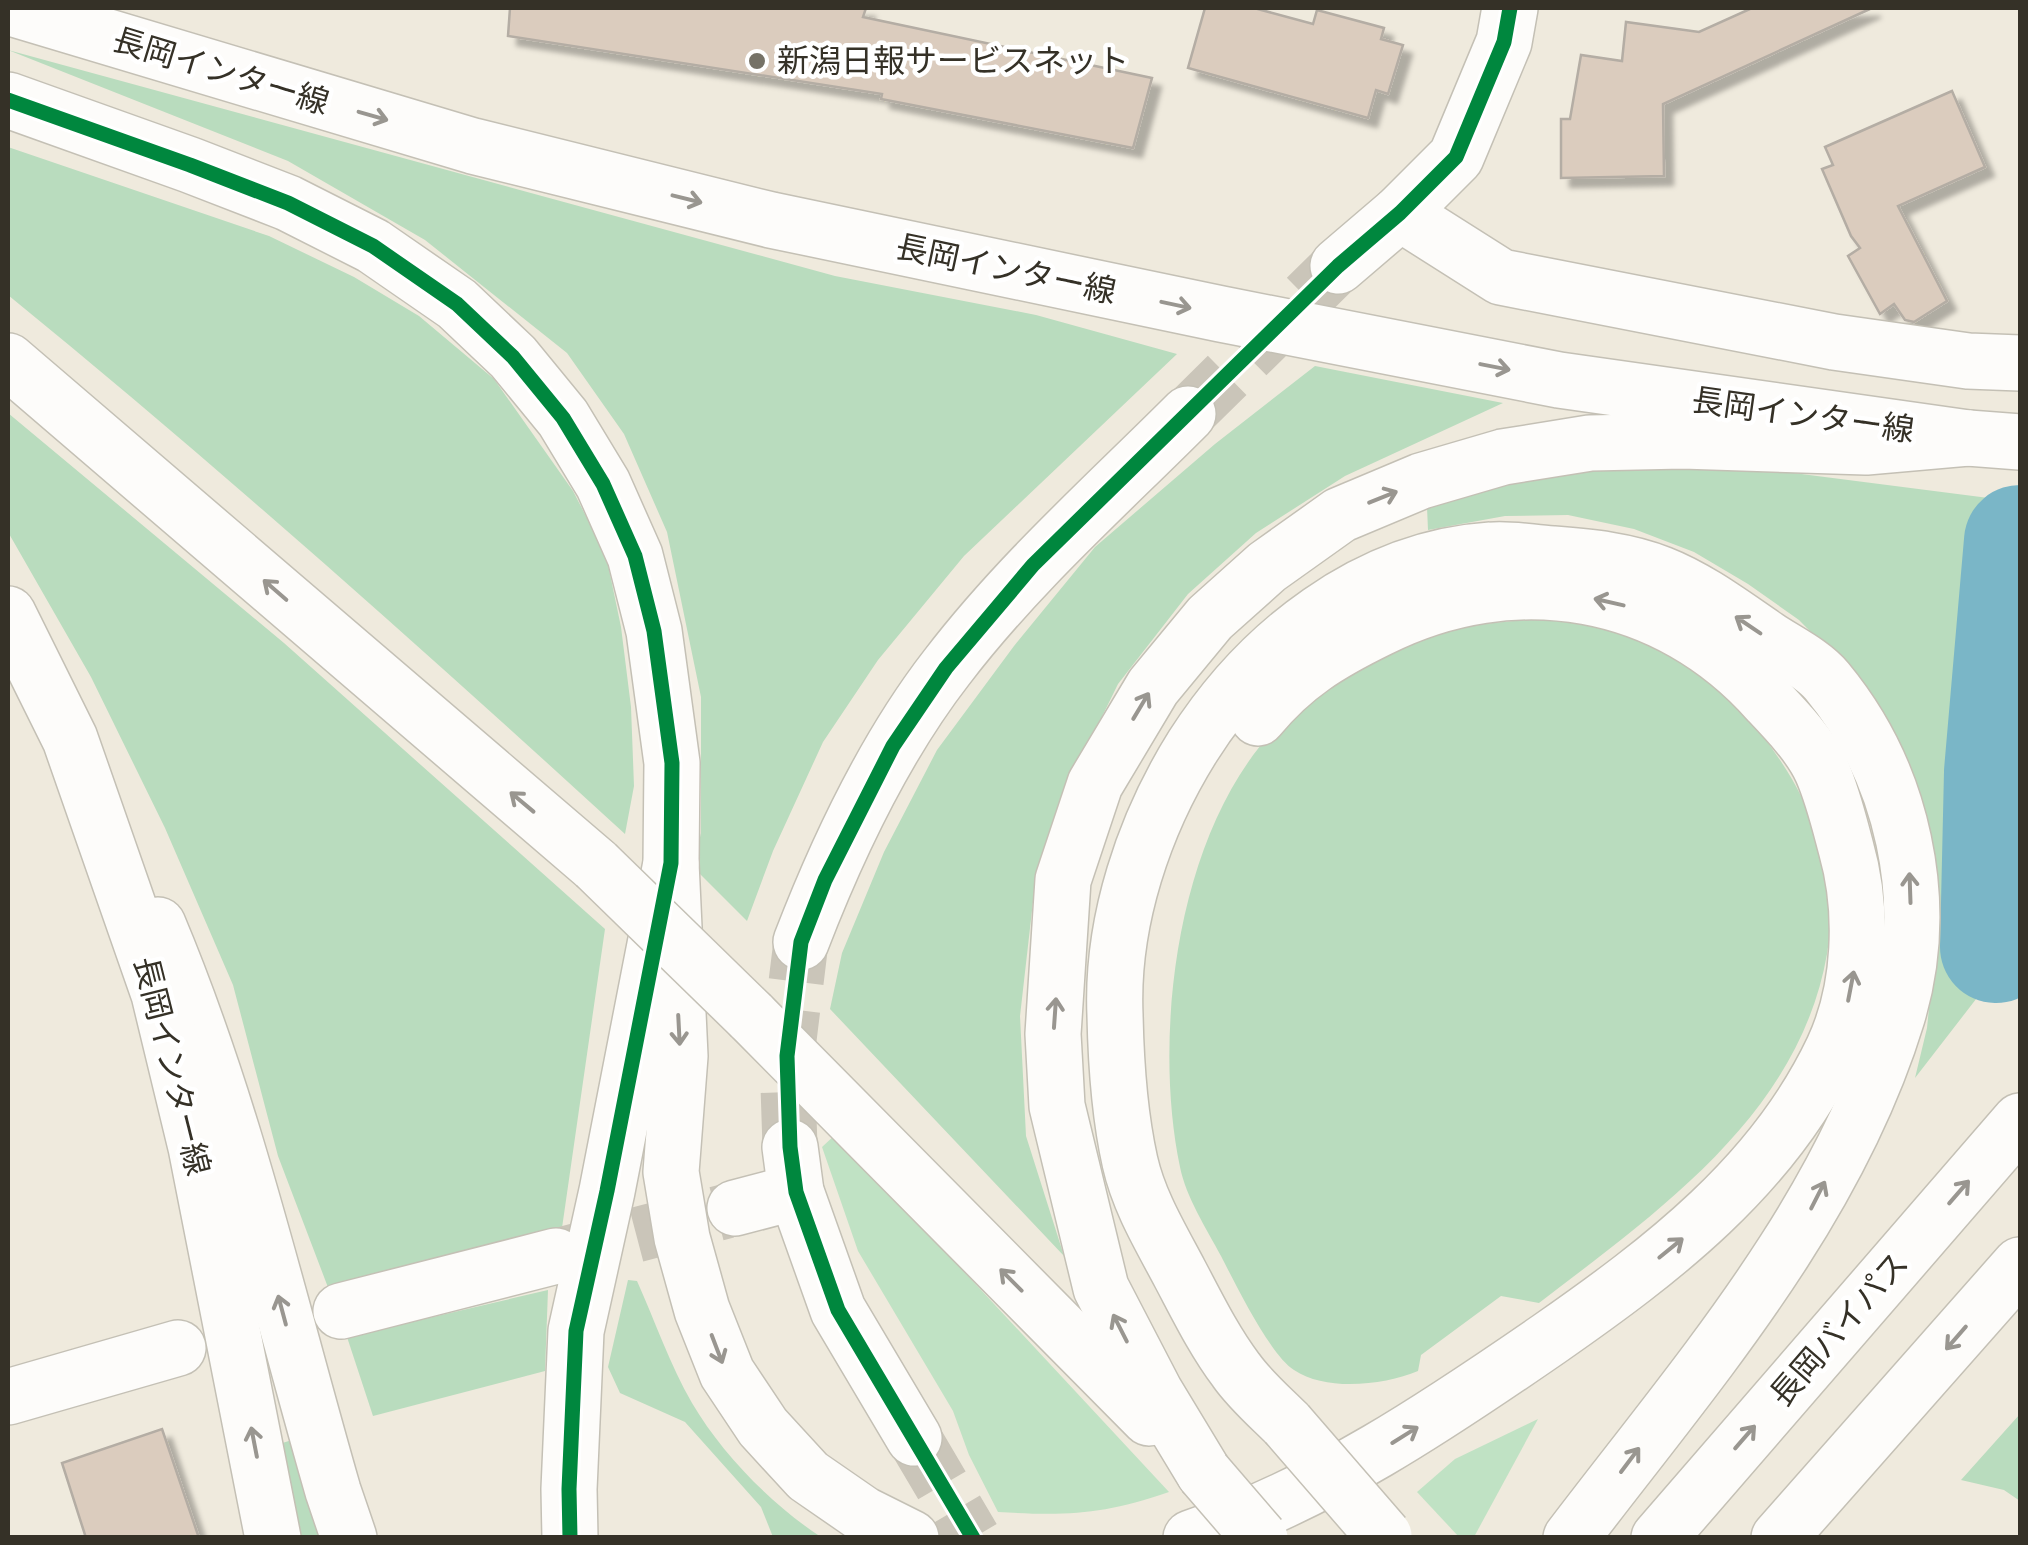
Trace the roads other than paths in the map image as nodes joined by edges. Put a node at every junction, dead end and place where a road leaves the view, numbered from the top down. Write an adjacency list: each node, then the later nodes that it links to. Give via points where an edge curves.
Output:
1 (12, 8): 9 (main road, 長岡インター線, one-way to 9, via 473,146 771,220 1559,380)
2 (1510, 8): 4 (main road, via 1504,42 1456,157)
3 (8, 100): 12 (main road, via 288,204 373,246 456,304 513,357 563,418 635,556 654,631 672,764)
4 (1400, 213): 5 (main road); 7 (main road, via 1501,278 1834,342)
5 (1338, 266)
6 (8, 361): 23 (main road, one-way to 6, bridge, via 596,865)
7 (2020, 363)
8 (1188, 414): 13 (main road, via 1033,565 946,668 893,746 825,880)
9 (1994, 440): 23 (main road, one-way to 9, via 1101,1288 1057,1106 1053,1034 1063,880 1094,784 1152,687 1210,618 1267,567 1340,514 1437,476 1590,443 1866,447)
10 (8, 614): 11 (main road, 長岡インター線)
11 (70, 739): 25 (main road, 長岡インター線, one-way to 11, via 159,994); 26 (main road, one-way to 11, via 193,1008)
12 (671, 863): 27 (main road, via 576,1332); 28 (main road, one-way to 28, via 680,1056 671,1172 702,1310 726,1374 763,1427 808,1476)
13 (802, 942)
14 (2020, 1122): 32 (main road, 長岡バイパス, one-way to 14)
15 (735, 1208): 22 (main road, via 793,1170 838,1310)
16 (556, 1256): 19 (main road)
17 (2020, 1264): 33 (main road, one-way to 33)
18 (1176, 1266): 24 (main road, bridge, via 1236,1372); 29 (main road, one-way to 18, via 1354,1466 1612,1294 1734,1190 1803,1102 1834,1046 1853,986 1854,875 1821,768 1754,685 1709,646 1658,616 1558,592 1496,592 1395,620 1329,653 1281,690 1234,747 1200,806 1171,869 1157,926 1146,1052); 31 (main road, one-way to 18, via 1751,1301 1809,1212 1898,1013 1912,932 1908,850 1865,735 1823,675 1710,599 1662,574 1609,559 1493,549 1428,561 1361,586 1295,628 1209,721 1171,781 1146,836 1114,979 1120,1108 1131,1168)
19 (341, 1311)
20 (178, 1348): 21 (main road)
21 (8, 1397)
22 (914, 1438)
23 (1204, 1473): 30 (main road, bridge)
24 (1384, 1537)
25 (273, 1538)
26 (349, 1538)
27 (570, 1538)
28 (911, 1538)
29 (1191, 1538)
30 (1260, 1538)
31 (1571, 1538)
32 (1659, 1538)
33 (1779, 1538)

